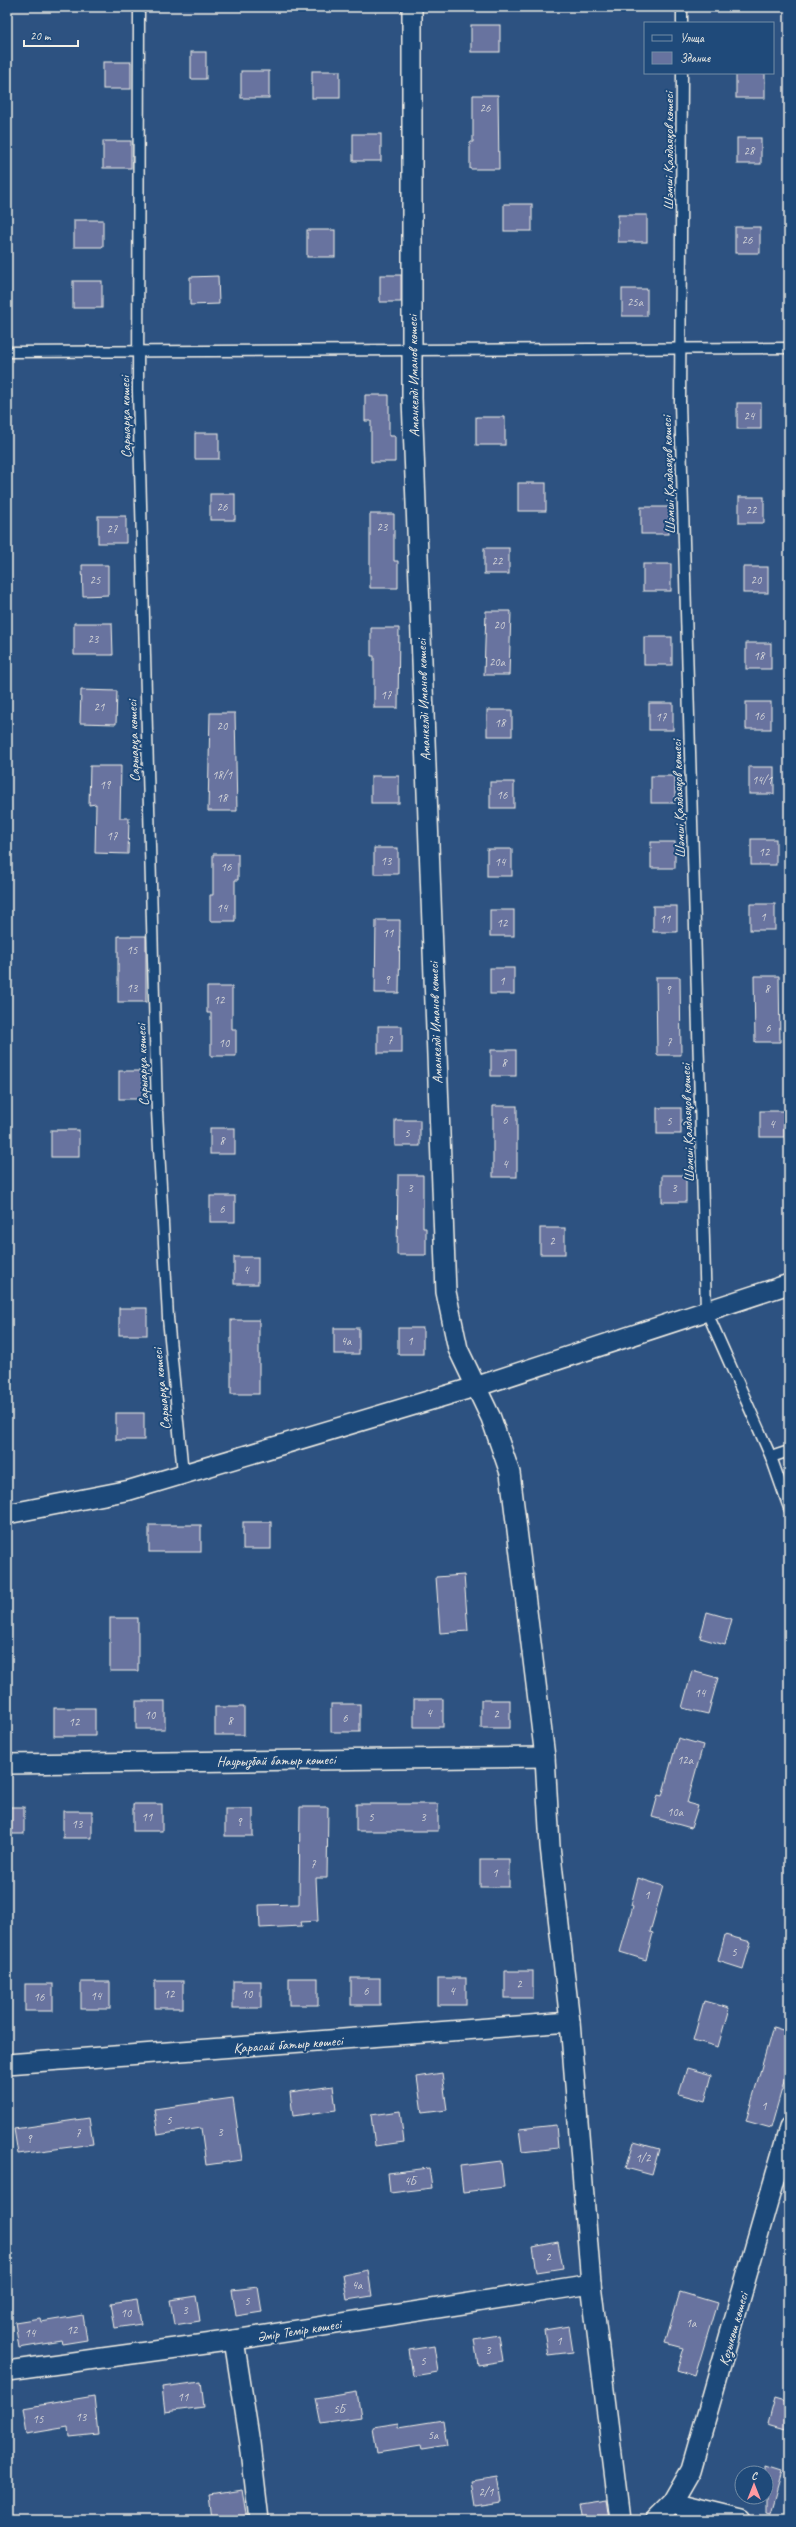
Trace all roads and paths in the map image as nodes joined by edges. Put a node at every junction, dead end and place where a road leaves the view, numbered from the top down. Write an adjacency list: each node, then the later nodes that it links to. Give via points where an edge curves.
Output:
1 (140, 7): 9 (lane, Сарыарқа көшесі)
2 (412, 7): 7 (street, Аманкелді Иманов көшесі)
3 (682, 7): 4 (lane)
4 (682, 22)
5 (682, 74): 8 (lane, Шәмші Қалдаяқов көшесі)
6 (789, 348): 8 (lane)
7 (412, 350): 8 (lane); 9 (lane); 13 (street, Аманкелді Иманов көшесі, via 446,1292 458,1349)
8 (681, 350): 12 (lane, Шәмші Қалдаяқов көшесі, via 680,410)
9 (138, 351): 10 (lane); 16 (lane, Сарыарқа көшесі, via 157,1112 168,1318)
10 (7, 352)
11 (789, 1284): 12 (street)
12 (706, 1310): 13 (street); 15 (lane, Шәмші Қалдаяқов көшесі)
13 (478, 1386): 16 (street); 19 (street, Аманкелді Иманов көшесі, via 510,1473)
14 (789, 1452): 15 (lane)
15 (771, 1457): 17 (lane, Шәмші Қалдаяқов көшесі)
16 (183, 1473): 18 (street, via 130,1490)
17 (789, 1508)
18 (7, 1514)
19 (545, 1757): 20 (street, Наурызбай батыр көшесі); 21 (street, Аманкелді Иманов көшесі, via 550,1846)
20 (7, 1764)
21 (570, 2022): 22 (street, Қарасай батыр көшесі); 24 (street, Аманкелді Иманов көшесі)
22 (7, 2064)
23 (789, 2128): 27 (street, Қозыкөш көшесі, via 691,2470)
24 (591, 2284): 25 (street, Әмір Темір көшесі); 29 (street, Аманкелді Иманов көшесі)
25 (234, 2340): 26 (street, Әмір Темір көшесі); 28 (street)
26 (7, 2371)
27 (672, 2502): 30 (street, Қозыкөш көшесі); 31 (street)
28 (259, 2520)
29 (620, 2520)
30 (655, 2520)
31 (742, 2520)

